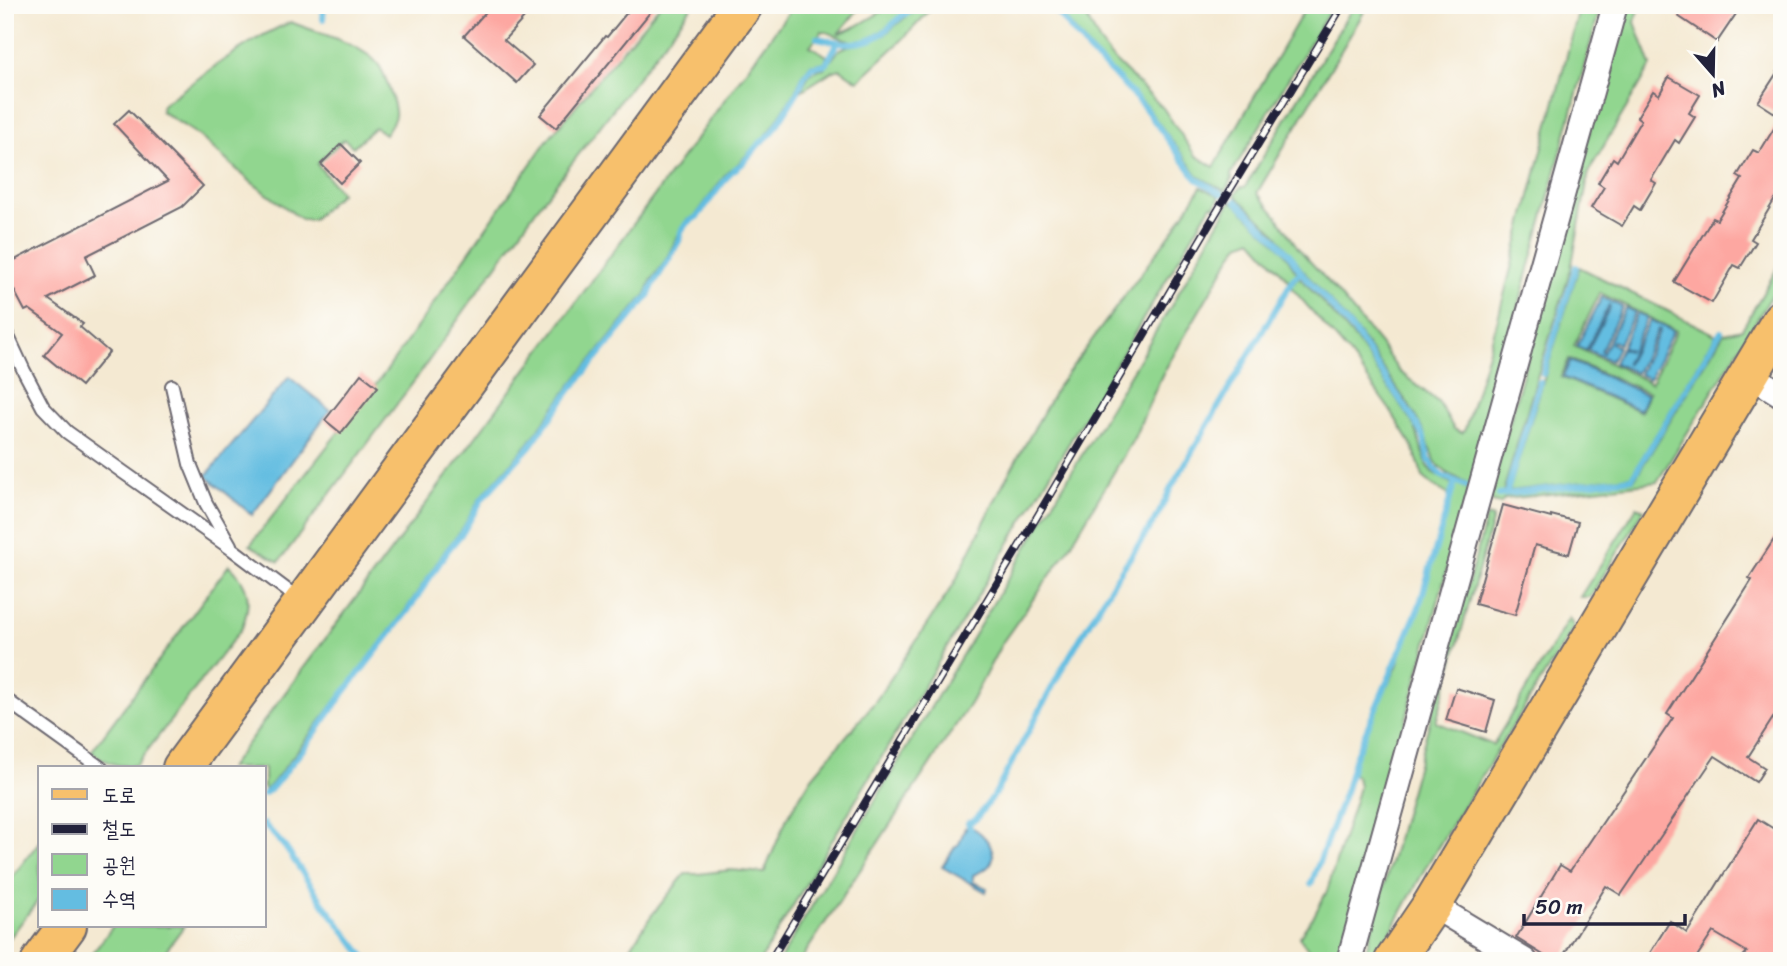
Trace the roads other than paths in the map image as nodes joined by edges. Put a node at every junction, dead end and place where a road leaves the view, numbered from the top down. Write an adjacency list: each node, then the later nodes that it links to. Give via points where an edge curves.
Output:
1 (743, 5): 9 (main road)
2 (1615, 5): 16 (street)
3 (1782, 319): 5 (main road)
4 (5, 330): 8 (lane, via 43,407 67,432)
5 (1749, 374): 7 (street); 13 (main road)
6 (172, 386): 8 (lane, via 190,464)
7 (1782, 395)
8 (232, 549): 9 (lane)
9 (303, 603): 12 (main road)
10 (5, 699): 11 (lane)
11 (98, 766)
12 (183, 766)
13 (1432, 905): 17 (main road); 18 (street)
14 (66, 928): 15 (main road)
15 (41, 961)
16 (1349, 961)
17 (1394, 961)
18 (1525, 961)

